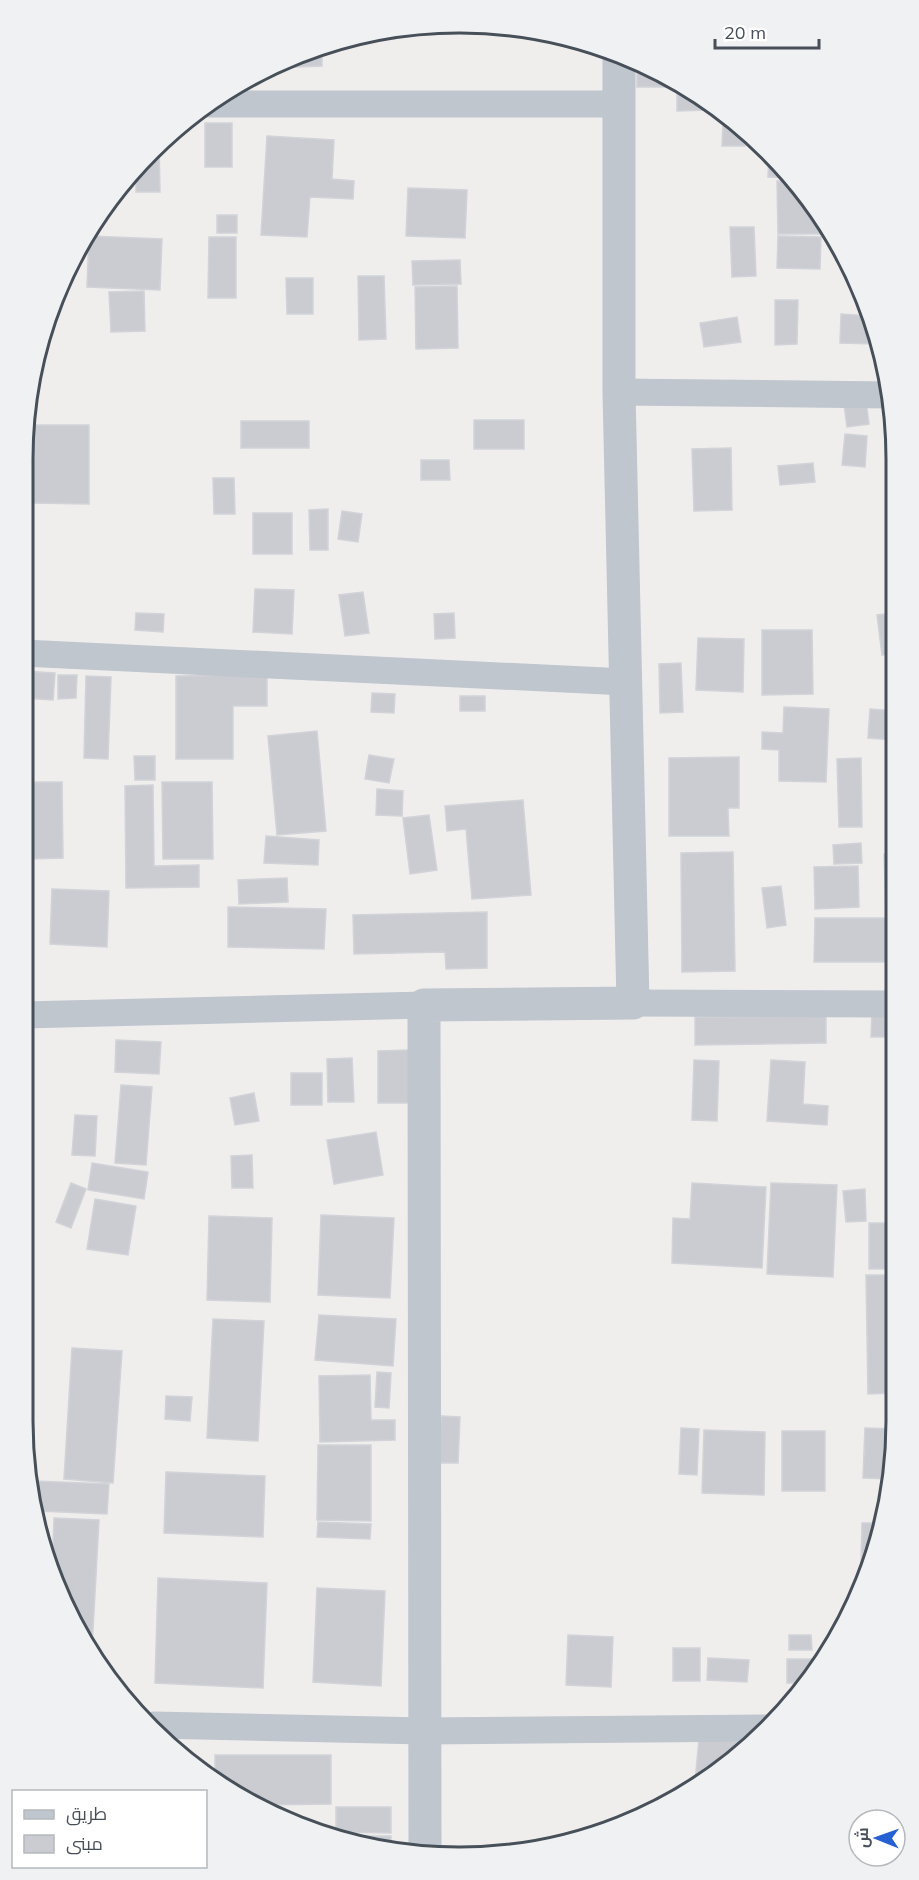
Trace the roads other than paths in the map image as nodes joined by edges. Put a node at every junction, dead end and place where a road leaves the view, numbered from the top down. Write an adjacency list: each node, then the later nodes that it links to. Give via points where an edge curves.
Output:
1 (619, 64): 3 (street)
2 (225, 104): 3 (street)
3 (619, 104): 4 (street)
4 (619, 392): 5 (street); 7 (street)
5 (881, 395)
6 (33, 653): 7 (street)
7 (626, 682): 8 (street)
8 (633, 1003): 9 (street); 10 (street)
9 (886, 1004)
10 (424, 1005): 11 (street); 14 (street)
11 (33, 1015)
12 (161, 1725): 14 (street)
13 (755, 1728): 14 (street)
14 (425, 1731): 15 (street)
15 (425, 1845)

